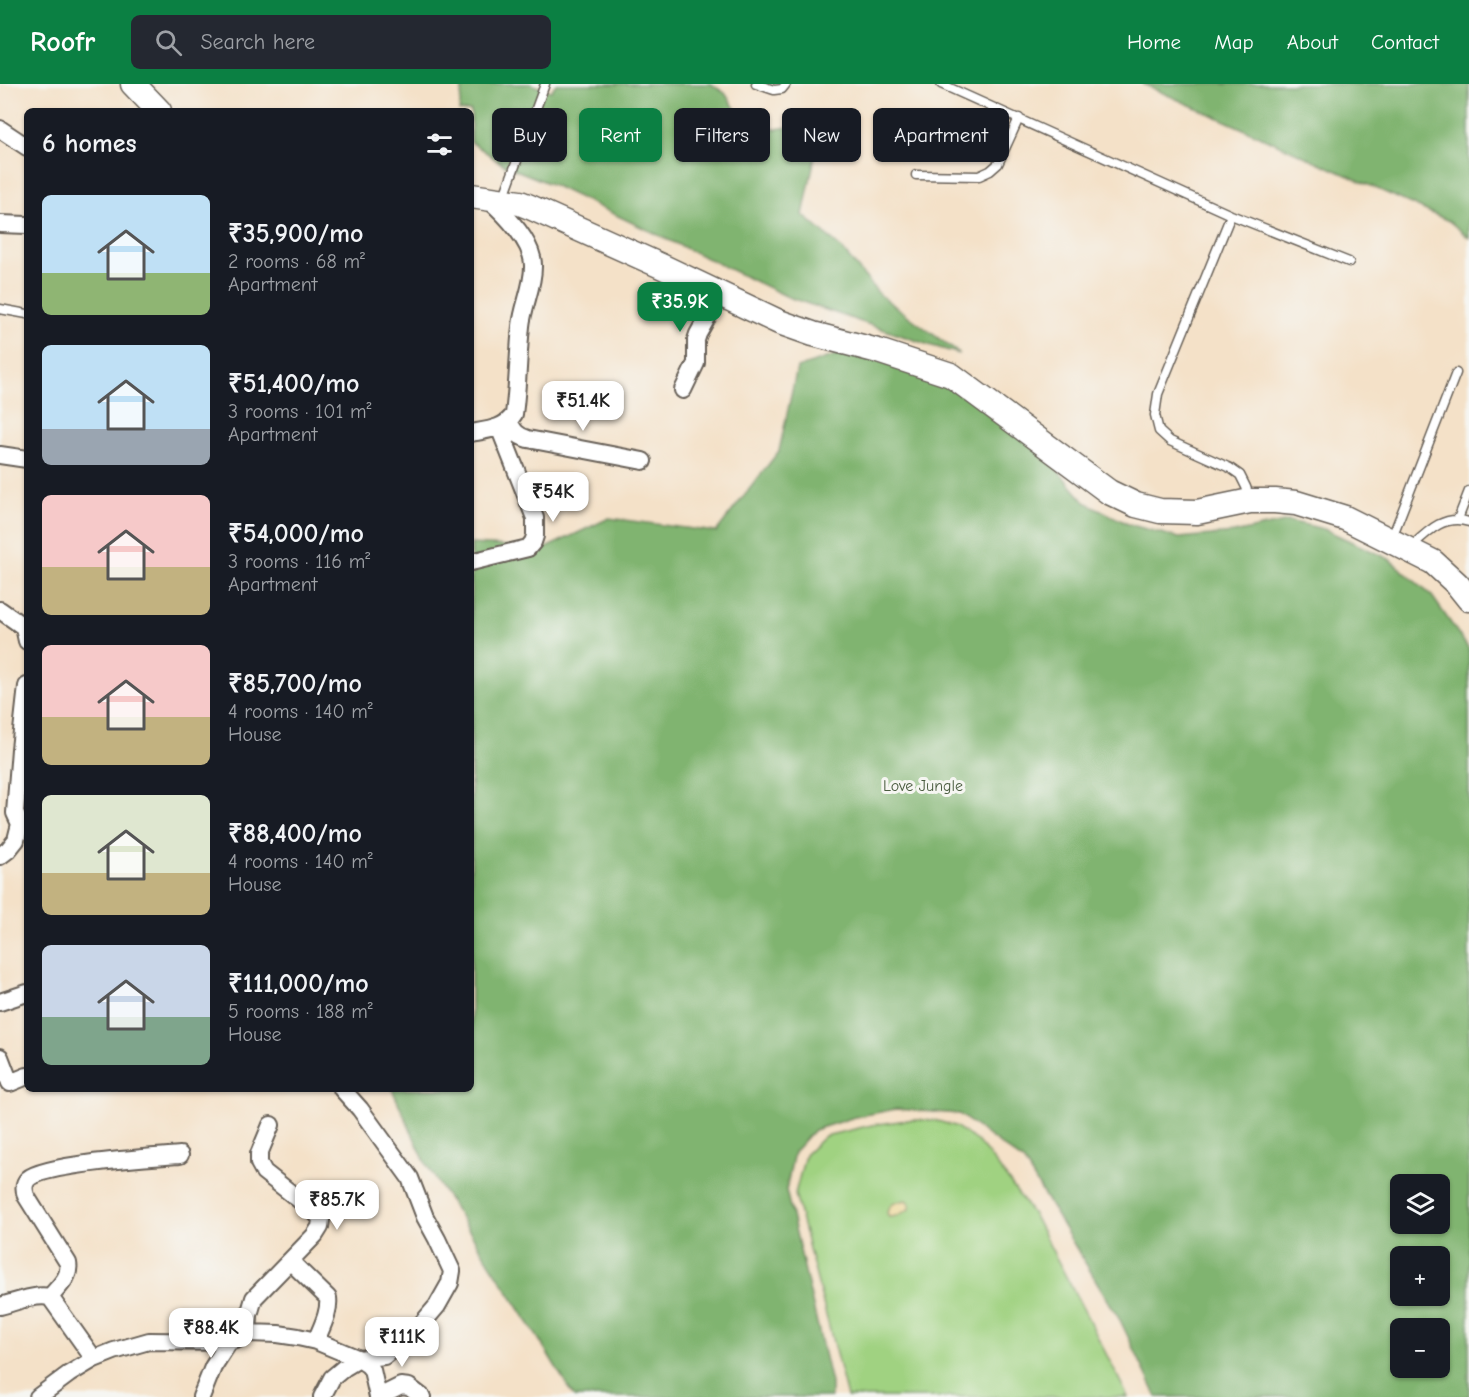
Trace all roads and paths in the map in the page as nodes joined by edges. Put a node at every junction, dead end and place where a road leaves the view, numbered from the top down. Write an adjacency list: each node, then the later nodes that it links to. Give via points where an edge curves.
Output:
1 (133, 84): 6 (street)
2 (546, 84): 11 (lane)
3 (756, 84): 4 (lane, via 774,90)
4 (786, 84)
5 (941, 84): 7 (lane)
6 (156, 108)
7 (1019, 118): 10 (lane, via 998,164 990,171 979,176); 12 (lane)
8 (0, 129): 9 (street)
9 (24, 145)
10 (916, 176)
11 (487, 198): 16 (street, via 530,207); 21 (street, via 522,236 533,266 521,323 514,414)
12 (1231, 215): 15 (lane); 27 (lane, via 1158,394 1155,416 1159,431 1170,441 1240,476)
13 (0, 224): 14 (street)
14 (24, 225)
15 (1349, 262)
16 (720, 294): 20 (street, via 698,334 696,363); 27 (street, via 813,334 951,375 1109,492 1136,505 1161,511 1197,512)
17 (0, 309): 18 (lane)
18 (24, 313)
19 (1456, 372): 30 (lane)
20 (683, 390)
21 (504, 424): 22 (street); 25 (street, via 520,437); 31 (street, via 535,518 533,542 528,548)
22 (474, 432)
23 (0, 455): 24 (street)
24 (24, 459)
25 (643, 461)
26 (1469, 491): 28 (lane)
27 (1250, 501): 30 (street, via 1296,503 1345,518)
28 (1458, 519): 29 (lane); 30 (lane)
29 (1469, 522)
30 (1400, 545): 32 (street, via 1433,562)
31 (474, 561)
32 (1469, 599)
33 (0, 610): 34 (street)
34 (24, 627)
35 (24, 713): 36 (street, via 20,749)
36 (23, 811): 37 (street, via 16,840)
37 (0, 856)
38 (24, 994): 39 (street)
39 (0, 1002)
40 (0, 1057): 42 (street)
41 (24, 1077): 42 (street)
42 (5, 1085)
43 (345, 1092): 53 (street, via 410,1178 424,1217 452,1271 437,1306 420,1326 384,1356)
44 (271, 1125): 46 (street, via 259,1163 264,1172 321,1219 315,1235)
45 (180, 1155): 47 (street, via 57,1169 27,1180 26,1196 70,1269)
46 (291, 1262): 49 (street, via 254,1298); 50 (street, via 328,1298)
47 (50, 1296): 48 (street); 52 (street)
48 (0, 1306)
49 (248, 1334): 50 (street, via 279,1334); 51 (street)
50 (316, 1341): 53 (street)
51 (229, 1342): 52 (street, via 149,1341); 55 (street)
52 (94, 1359): 54 (street)
53 (359, 1359): 56 (street, via 332,1378); 57 (street, via 372,1370)
54 (38, 1397)
55 (201, 1397)
56 (322, 1397)
57 (378, 1397): 58 (street, via 405,1386)
58 (422, 1397)

